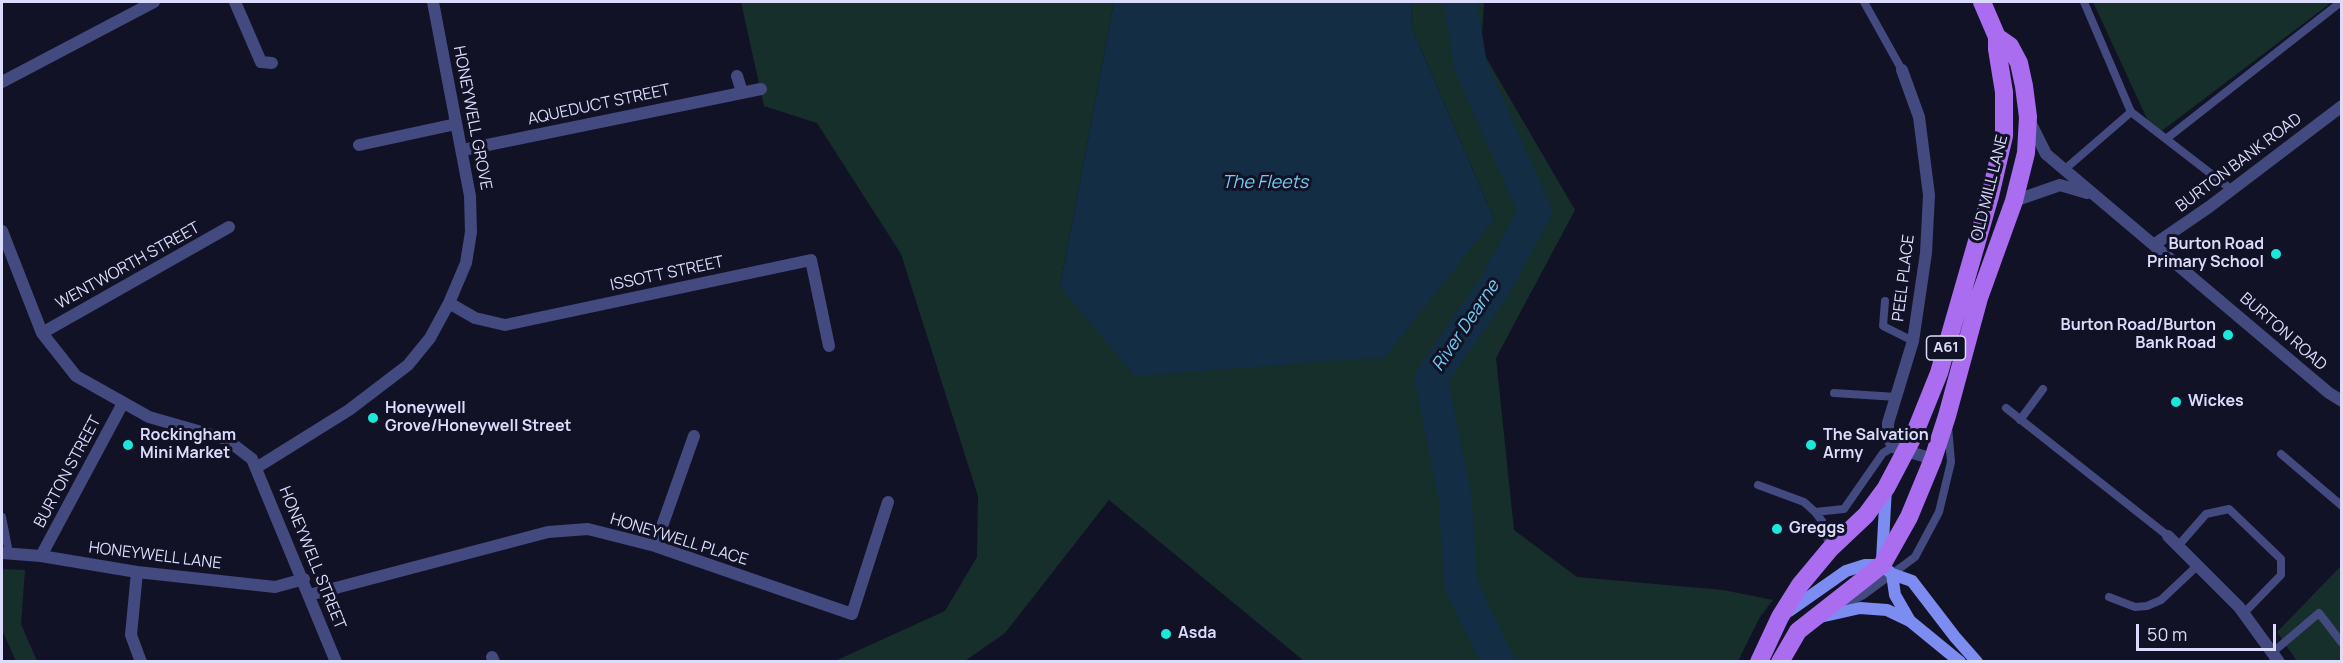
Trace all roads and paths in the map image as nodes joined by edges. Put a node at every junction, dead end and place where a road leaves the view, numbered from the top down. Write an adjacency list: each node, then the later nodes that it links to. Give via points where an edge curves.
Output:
1 (154, 2): 12 (street)
2 (235, 2): 9 (street, via 261,62)
3 (433, 2): 18 (street, HONEYWELL GROVE)
4 (1864, 2): 10 (lane)
5 (1982, 2): 8 (main road, A61)
6 (2084, 2): 16 (lane)
7 (2341, 2): 19 (lane)
8 (1997, 37): 17 (main road, OLD MILL LANE / A61, via 2010,46 2019,63); 43 (main road, OLD MILL LANE / A61, via 2004,92 2002,149 1939,373)
9 (272, 63)
10 (1902, 70): 32 (street, PEEL PLACE, via 1919,117 1929,195 1926,253)
11 (737, 76): 14 (street)
12 (2, 82)
13 (761, 89): 14 (street, AQUEDUCT STREET)
14 (742, 92): 21 (street, AQUEDUCT STREET)
15 (2342, 106): 23 (street, BURTON BANK ROAD)
16 (2131, 112): 19 (lane); 22 (lane)
17 (2028, 119): 22 (street, BURTON ROAD, via 2041,148); 25 (main road, OLD MILL LANE / A61, via 2026,153)
18 (456, 124): 20 (street); 21 (street, HONEYWELL GROVE)
19 (2166, 139): 23 (lane)
20 (359, 145)
21 (463, 150): 30 (street, HONEYWELL GROVE, via 471,232 466,263)
22 (2064, 170): 24 (street, BURTON ROAD)
23 (2232, 189): 28 (street, BURTON BANK ROAD)
24 (2093, 195): 25 (street, BURTON ROAD, via 2060,186); 28 (street, BURTON ROAD)
25 (2014, 201): 40 (main road, OLD MILL LANE / A61, via 1979,298)
26 (229, 227): 31 (street, WENTWORTH STREET)
27 (2, 231): 31 (street, HONEYWELL STREET)
28 (2155, 244): 37 (street, BURTON ROAD)
29 (1885, 301): 32 (lane, via 1883,326)
30 (449, 303): 33 (street, ISSOTT STREET, via 475,318 505,325 811,260); 46 (street, HONEYWELL GROVE, via 430,338 382,387)
31 (42, 333): 38 (street, HONEYWELL STREET, via 76,376)
32 (1913, 341): 36 (street, PEEL PLACE)
33 (829, 346)
34 (2043, 389): 41 (lane)
35 (1834, 393): 36 (lane)
36 (1897, 397): 43 (street, PEEL PLACE, via 1888,436)
37 (2342, 401)
38 (123, 403): 46 (street, HONEYWELL STREET, via 149,417 226,439 247,453); 58 (street, BURTON STREET)
39 (2006, 408): 41 (lane)
40 (1947, 417): 45 (main road, OLD MILL LANE / A61); 60 (lane, via 1950,462 1939,512 1915,557)
41 (2020, 420): 53 (lane)
42 (694, 436): 54 (street)
43 (1900, 449): 45 (street); 48 (main road, OLD MILL LANE / A61); 51 (lane, via 1883,453 1844,509)
44 (2281, 454): 50 (lane)
45 (1933, 459): 60 (main road, OLD MILL LANE / A61)
46 (256, 468): 62 (street, HONEYWELL STREET)
47 (1758, 485): 51 (lane, via 1804,502)
48 (1886, 488): 56 (main road, OLD MILL LANE / A61, via 1866,515); 60 (street)
49 (888, 502): 54 (street, HONEYWELL PLACE, via 852,614)
50 (2342, 506)
51 (1815, 512): 56 (lane, via 1822,521)
52 (2, 517): 57 (lane)
53 (2168, 536): 55 (street)
54 (655, 546): 63 (street, HONEYWELL PLACE, via 588,529 548,532)
55 (2178, 546): 59 (street); 65 (lane, via 2206,514 2229,509 2281,559 2281,575)
56 (1830, 549): 66 (main road, OLD MILL LANE / A61)
57 (5, 553): 58 (street, HONEYWELL LANE)
58 (41, 556): 61 (street, HONEYWELL LANE)
59 (2197, 566): 64 (lane, via 2161,600 2147,606 2135,607); 65 (street)
60 (1887, 569): 66 (street, via 1865,565 1846,571); 67 (main road, OLD MILL LANE / A61); 68 (street, via 1894,595); 76 (street, via 1912,581)
61 (137, 572): 62 (street, HONEYWELL LANE, via 275,586); 71 (street, via 131,635)
62 (304, 579): 63 (street, HONEYWELL STREET)
63 (309, 595): 72 (street, HONEYWELL STREET)
64 (2109, 597)
65 (2244, 613): 70 (street)
66 (1780, 617): 73 (main road, OLD MILL LANE / A61)
67 (1812, 619): 68 (street, via 1860,608 1887,610); 74 (main road, OLD MILL LANE / A61, via 1798,631)
68 (1910, 621): 75 (street)
69 (2342, 643): 70 (lane, via 2319,614)
70 (2276, 657)
71 (141, 662)
72 (336, 662)
73 (1759, 662)
74 (1780, 662)
75 (1960, 662)
76 (1977, 662)

